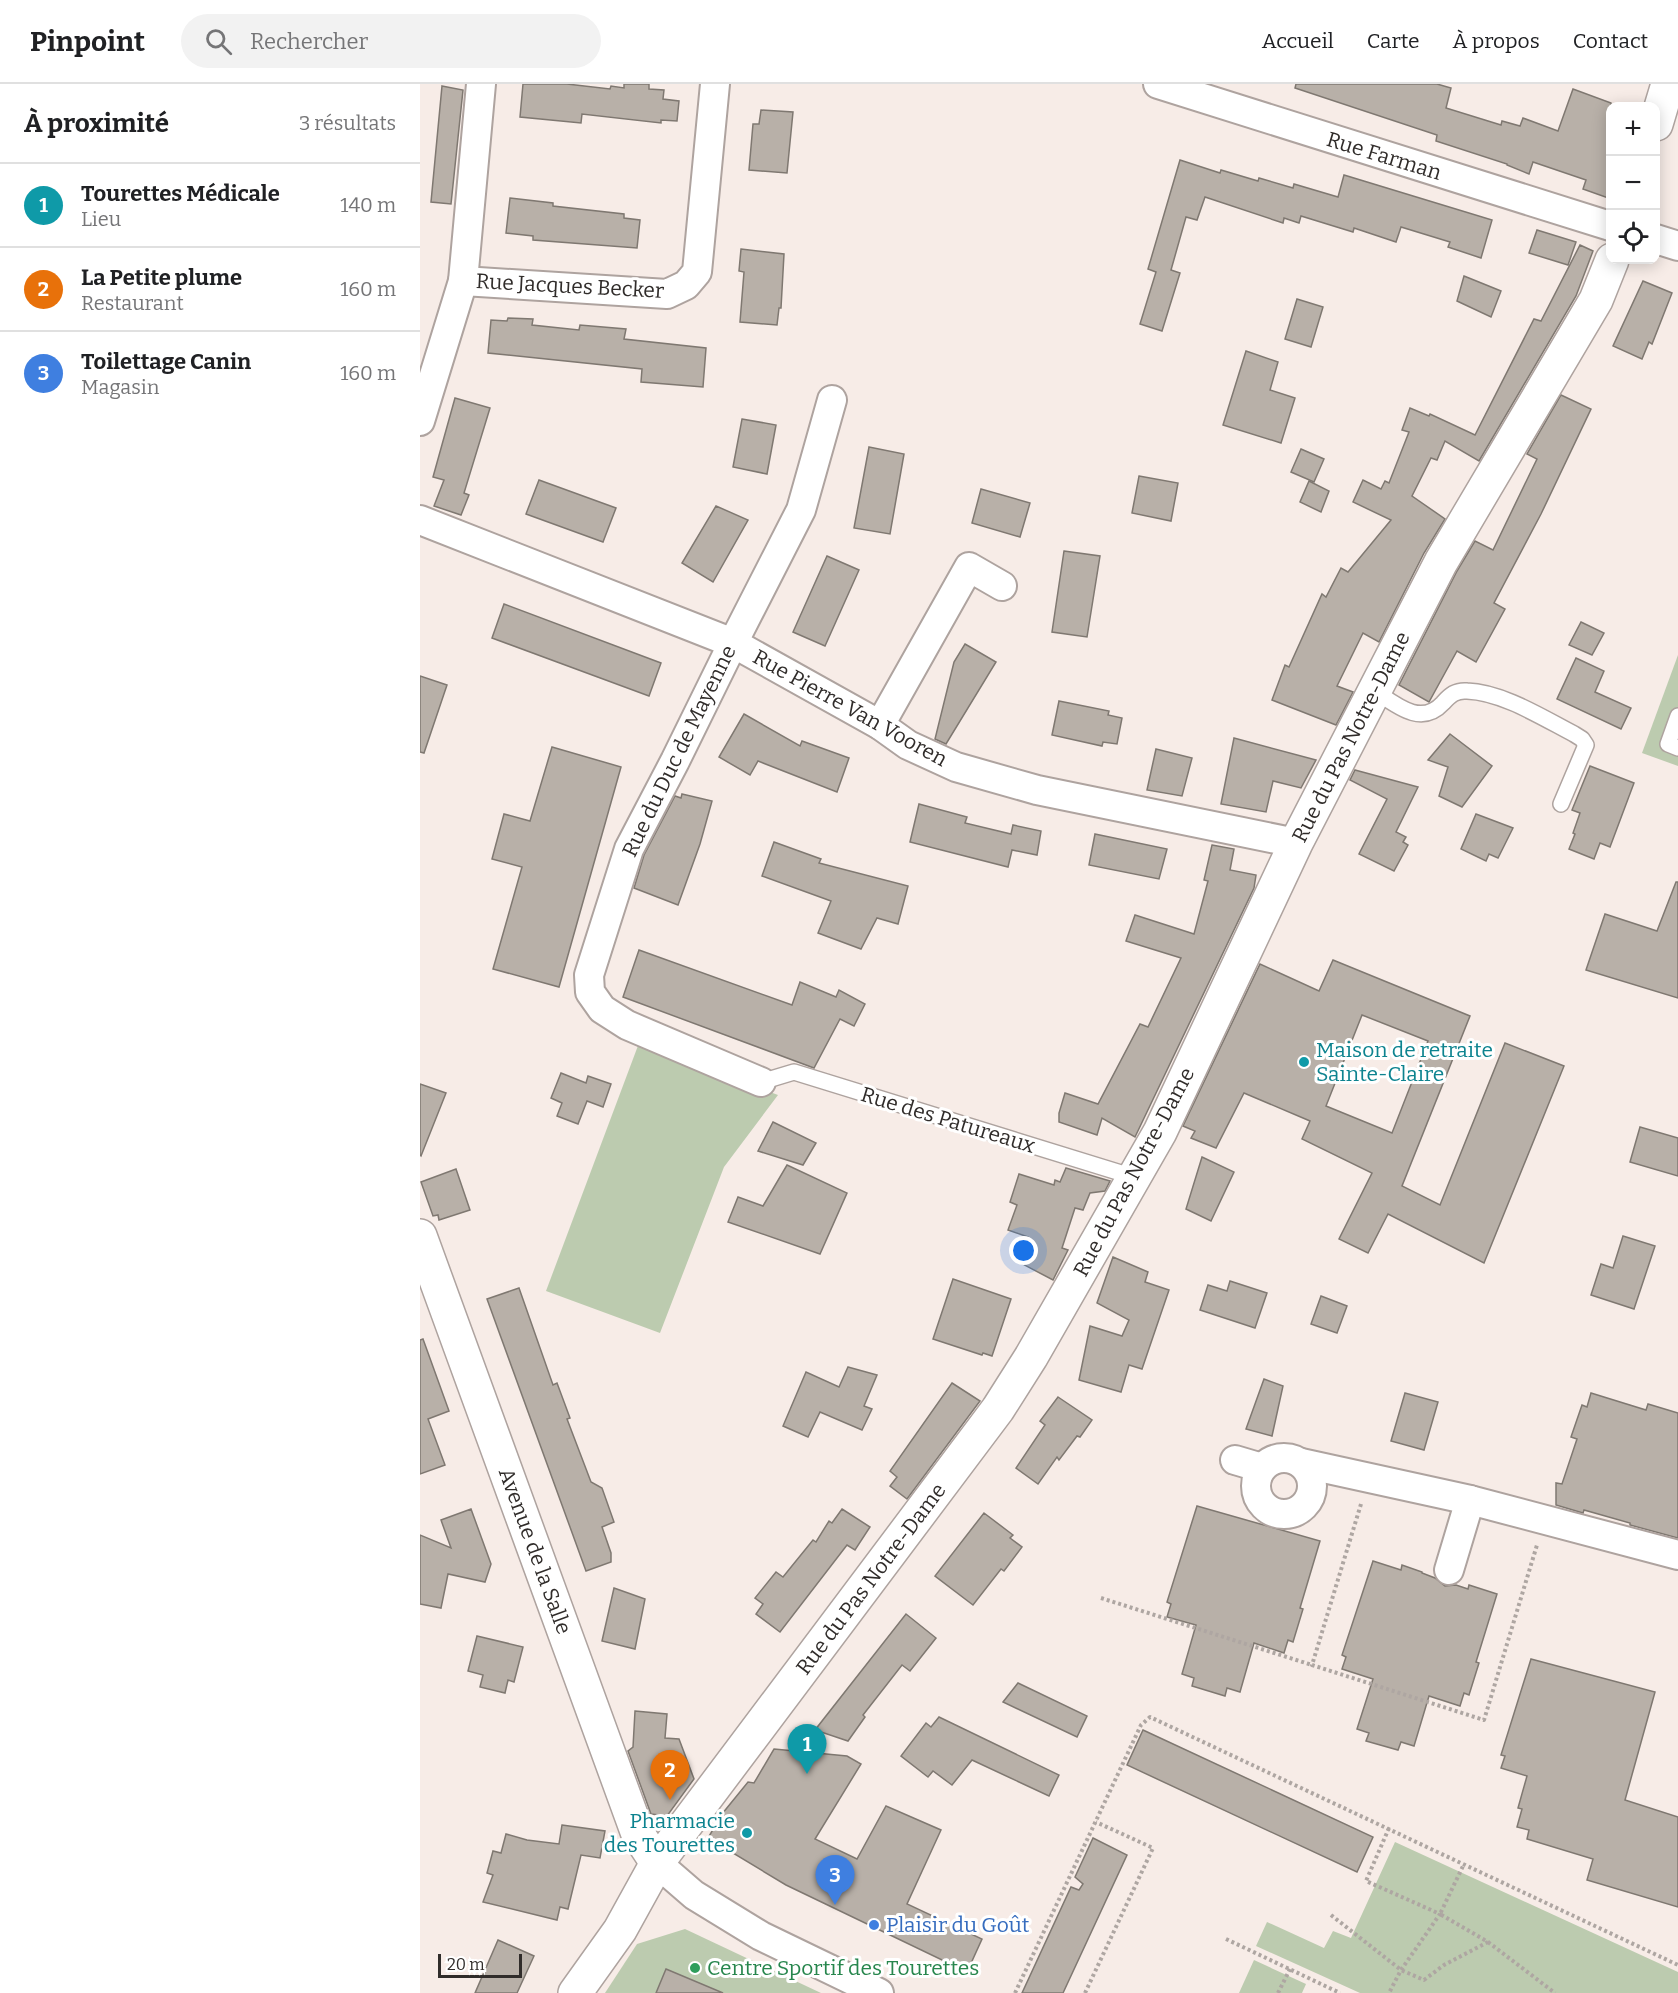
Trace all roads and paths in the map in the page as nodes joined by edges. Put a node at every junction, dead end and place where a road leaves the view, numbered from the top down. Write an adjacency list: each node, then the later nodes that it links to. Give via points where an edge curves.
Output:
1 (481, 84): 10 (street)
2 (716, 84): 10 (street, Rue Jacques Becker, via 697,272 687,285 667,294)
3 (1158, 84): 6 (street, Rue Farman)
4 (1668, 84): 5 (street)
5 (1660, 111)
6 (1606, 224)
7 (1660, 240): 8 (street)
8 (1678, 246)
9 (1610, 264): 16 (street, Rue du Pas Notre-Dame, via 1596,300 1441,562)
10 (463, 281): 12 (street)
11 (832, 400): 15 (street, Rue du Duc de Mayenne, via 801,510)
12 (420, 421)
13 (420, 520): 15 (street, Rue Pierre Van Vooren)
14 (1002, 586): 18 (street, via 969,567)
15 (733, 643): 18 (street, Rue Pierre Van Vooren); 22 (street, Rue du Duc de Mayenne, via 628,849 589,975 590,992 602,1009 627,1025)
16 (1375, 691): 20 (lane, via 1421,715 1459,691 1494,696 1574,734 1586,745); 21 (street, Rue du Pas Notre-Dame)
17 (1678, 717): 19 (lane, via 1668,744)
18 (880, 725): 21 (street, Rue Pierre Van Vooren, via 908,745 956,767 1037,790)
19 (1678, 748)
20 (1561, 804)
21 (1296, 843): 23 (street, Rue du Pas Notre-Dame, via 1160,1132)
22 (761, 1082): 23 (lane, Rue des Patureaux, via 794,1072)
23 (1134, 1177): 37 (street, Rue du Pas Notre-Dame, via 998,1409)
24 (420, 1236): 37 (street, Avenue de la Salle, via 638,1834)
25 (1235, 1460): 27 (street)
26 (1301, 1463): 27 (street, via 1276,1458); 27 (street, via 1311,1479 1310,1498 1304,1506 1287,1514 1269,1510 1257,1495 1255,1486); 28 (street)
27 (1262, 1468)
28 (1369, 1478): 29 (street); 34 (path)
29 (1470, 1500): 30 (street); 32 (street)
30 (1544, 1521): 31 (street); 34 (path, via 1484,1720)
31 (1678, 1555)
32 (1449, 1570)
33 (1101, 1598): 34 (path)
34 (1312, 1665)
35 (1096, 1822): 36 (path, via 1141,1725 1150,1717); 48 (path); 49 (path, via 1153,1848)
36 (1389, 1828): 38 (path); 39 (path, via 1366,1881)
37 (657, 1863): 46 (street, Rue du Pas Notre-Dame, via 620,1930); 47 (street, via 694,1896 761,1936)
38 (1464, 1864): 39 (path); 43 (path)
39 (1440, 1914): 42 (path); 45 (path)
40 (1331, 1915): 45 (path)
41 (1226, 1939): 44 (path)
42 (1488, 1942): 45 (path, via 1424,1980); 53 (path)
43 (1678, 1965)
44 (1290, 1969): 50 (path); 51 (path)
45 (1401, 1970): 52 (path)
46 (575, 1993)
47 (879, 1993)
48 (1015, 1993)
49 (1085, 1993)
50 (1278, 1993)
51 (1340, 1993)
52 (1389, 1993)
53 (1555, 1993)

